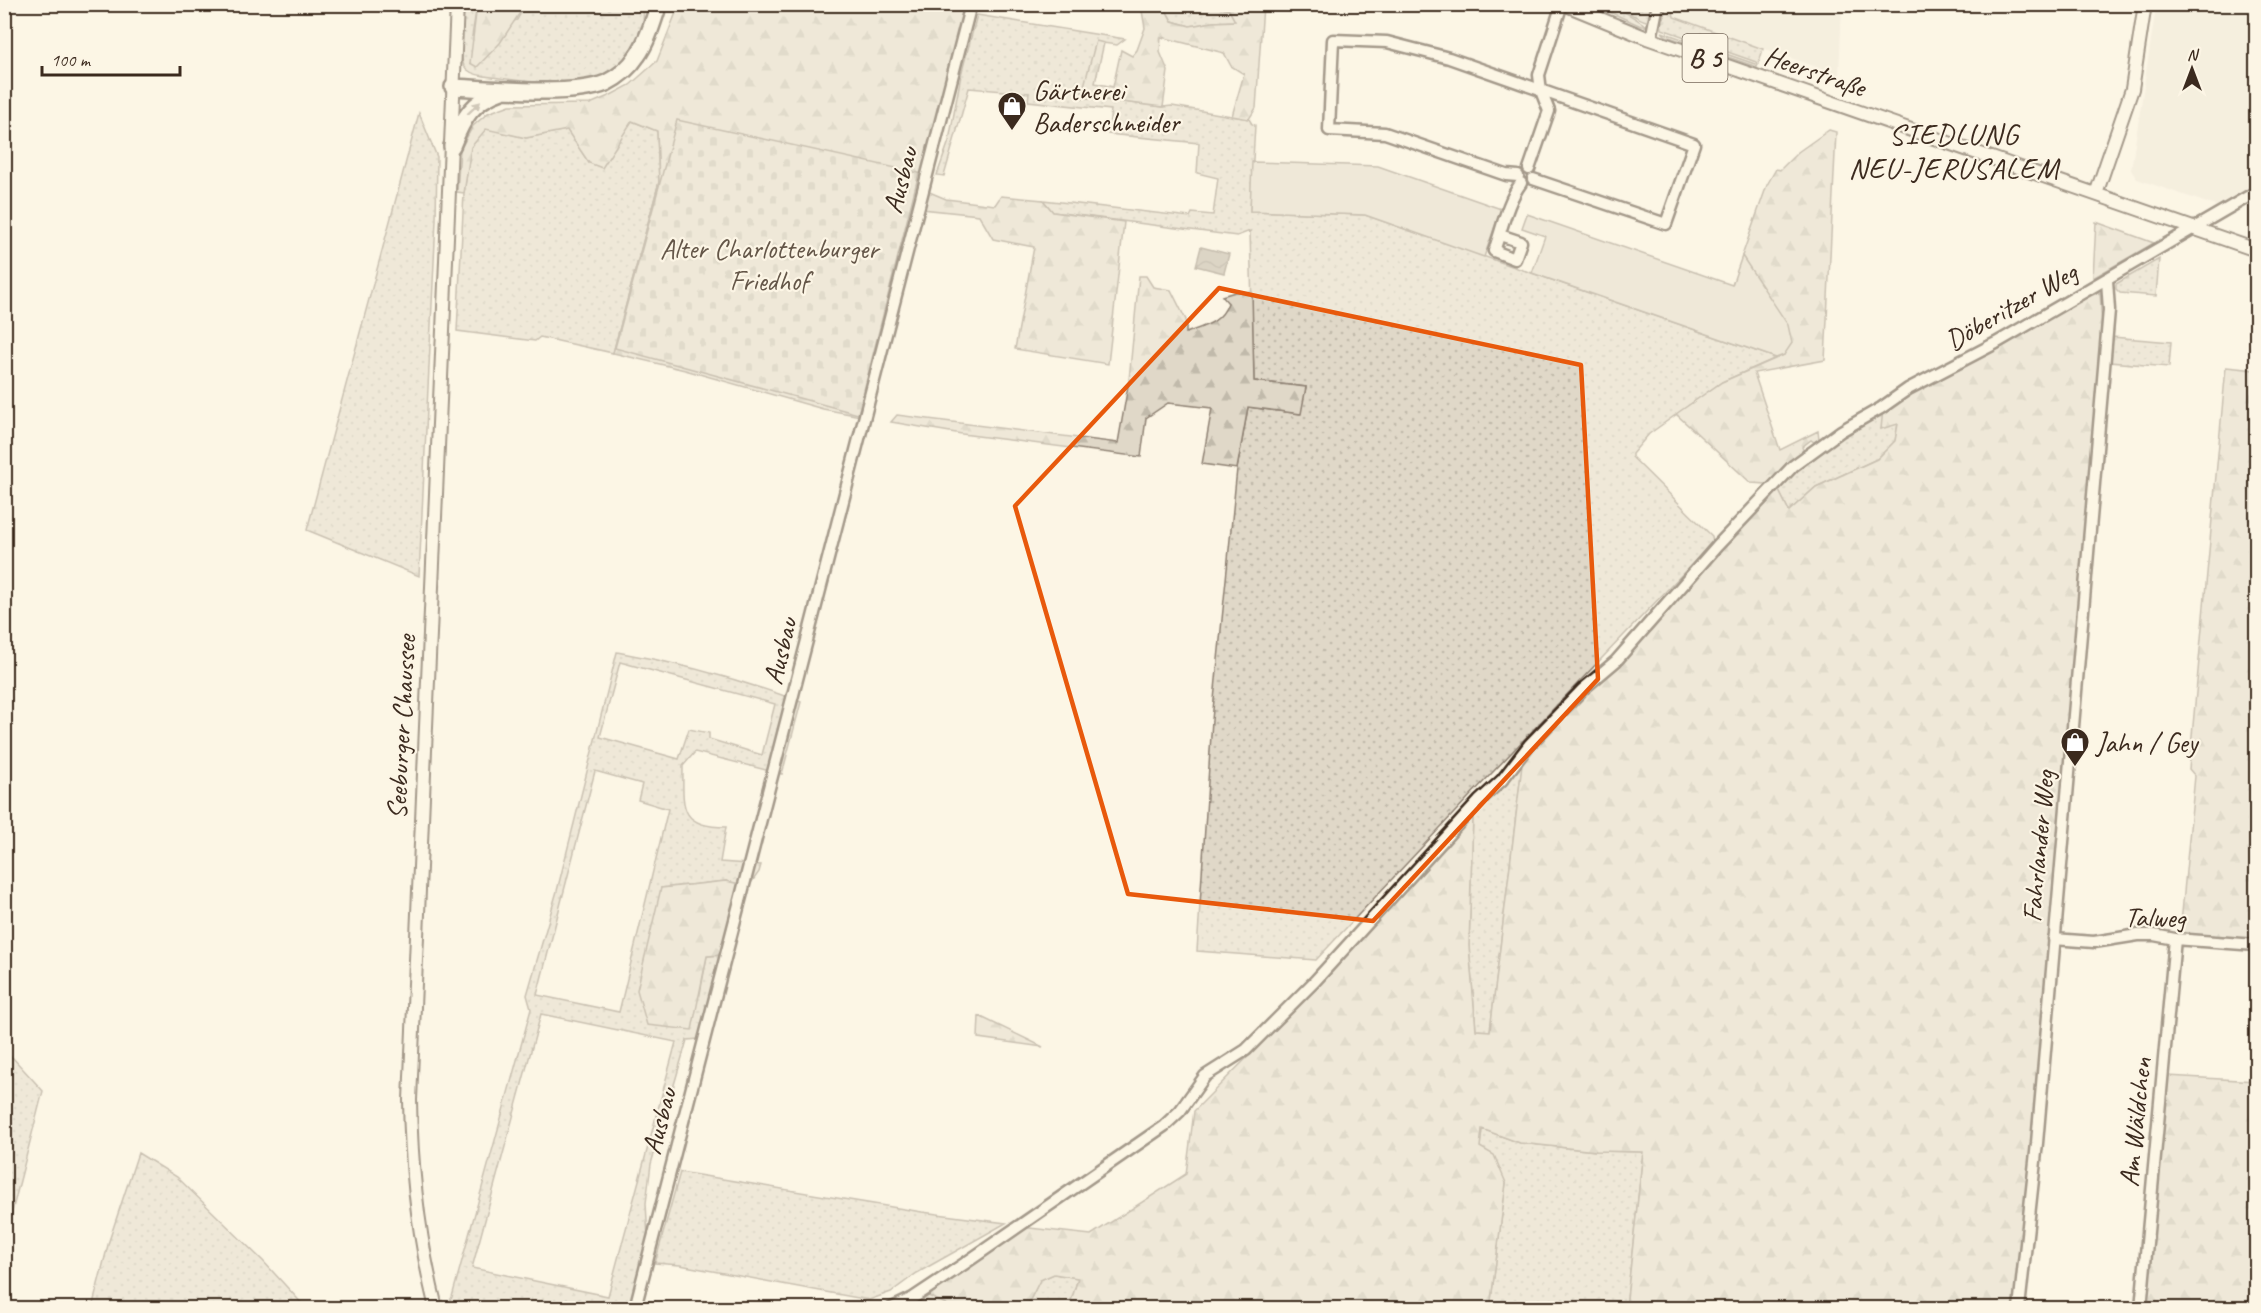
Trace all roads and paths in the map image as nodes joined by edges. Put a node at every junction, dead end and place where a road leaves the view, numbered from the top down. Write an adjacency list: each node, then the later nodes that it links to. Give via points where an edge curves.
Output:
1 (457, 4): 10 (main road, Seeburger Chaussee)
2 (647, 4): 8 (highway)
3 (659, 4): 8 (highway)
4 (971, 4): 26 (street, Ausbau)
5 (1563, 4): 9 (main road, Heerstraße / B 5); 12 (street, via 1539,75)
6 (1659, 4): 9 (street)
7 (2145, 4): 17 (main road, via 2132,89)
8 (647, 36): 11 (highway, via 627,68 606,82 574,90)
9 (1651, 39): 17 (main road, Heerstraße / B 5)
10 (453, 87): 11 (highway); 13 (main road, Seeburger Chaussee)
11 (514, 89): 13 (highway, one-way to 11, via 461,122 476,105 492,95)
12 (1541, 90): 14 (street, via 1549,111); 14 (street, via 1694,144 1666,224); 15 (street, via 1449,58 1387,42 1333,40 1329,130 1385,133)
13 (452, 146): 25 (main road, Seeburger Chaussee, via 410,1100 414,1191)
14 (1531, 174): 15 (street, via 1521,170)
15 (1520, 179): 19 (street)
16 (2256, 192): 18 (street, Döberitzer Weg)
17 (2096, 195): 18 (main road, Heerstraße / B 5)
18 (2194, 229): 20 (main road, Heerstraße / B 5); 21 (street, Döberitzer Weg)
19 (1500, 235)
20 (2256, 250)
21 (2107, 280): 22 (street, Fahrlander Weg, via 2109,310); 27 (street, Döberitzer Weg, via 1963,362 1908,388 1793,466 1616,661 1529,745 1502,780 1246,1050 1205,1076 1164,1126 964,1264)
22 (2054, 939): 23 (street, Talweg, via 2094,942 2138,935); 28 (street, Fahrlander Weg)
23 (2175, 939): 24 (street, Talweg); 29 (street, Am Wäldchen)
24 (2256, 945)
25 (436, 1308)
26 (635, 1308)
27 (892, 1308)
28 (2019, 1308)
29 (2141, 1308)

